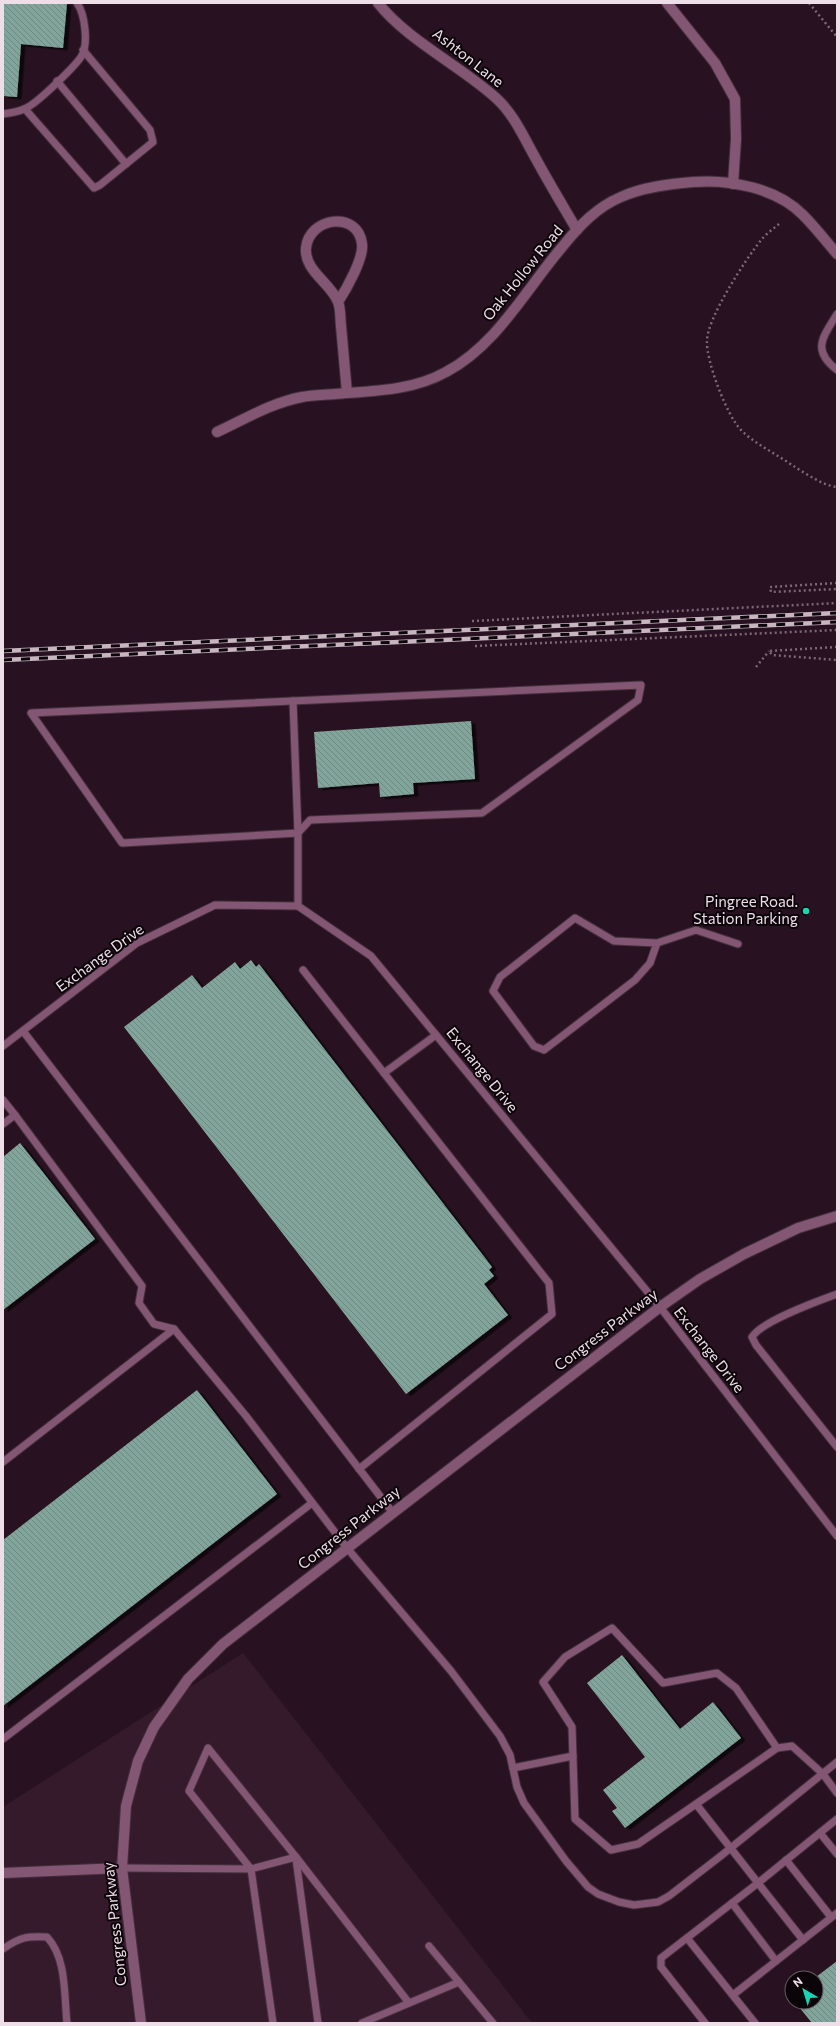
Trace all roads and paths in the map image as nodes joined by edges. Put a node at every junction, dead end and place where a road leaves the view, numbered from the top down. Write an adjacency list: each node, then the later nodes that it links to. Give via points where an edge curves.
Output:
1 (77, 3): 6 (lane, via 82,10 86,33)
2 (378, 3): 13 (street, Ashton Lane, via 418,39 497,99 516,122)
3 (667, 3): 11 (street, via 715,63 735,98)
4 (809, 3): 5 (path)
5 (837, 37)
6 (83, 50): 7 (lane, via 82,56); 10 (lane, via 150,130 153,142)
7 (57, 81): 8 (lane); 10 (lane)
8 (25, 109): 9 (lane); 10 (lane, via 94,188)
9 (3, 114)
10 (126, 164)
11 (733, 184): 13 (street, Oak Hollow Road, via 710,181 669,184 622,196 600,208); 14 (street, Oak Hollow Road, via 773,195 793,206)
12 (779, 224): 20 (path, via 761,240 738,274 710,324 708,353 717,382 740,429 751,440 824,483)
13 (576, 230): 18 (street, Oak Hollow Road, via 508,318 481,348 446,373 398,390)
14 (837, 254)
15 (338, 302): 15 (street, via 345,292 360,256 362,244 358,233 351,225 333,221 326,222 314,231 306,250 310,265); 18 (street)
16 (837, 314): 17 (lane, via 822,339 821,346 826,360)
17 (837, 370)
18 (347, 393): 19 (street, Oak Hollow Road, via 303,396 275,404)
19 (217, 432)
20 (837, 487)
21 (837, 583): 22 (path, via 770,587 771,592)
22 (837, 589)
23 (837, 603): 24 (path)
24 (472, 621)
25 (837, 630): 26 (path)
26 (475, 646)
27 (837, 647): 28 (path)
28 (769, 651): 29 (path, via 772,655); 30 (path)
29 (837, 660)
30 (756, 667)
31 (292, 701): 32 (lane); 32 (lane, via 31,713 122,843); 32 (lane, via 641,685 638,700 482,813 310,820)
32 (298, 833): 33 (lane)
33 (298, 906): 37 (lane, Exchange Drive, via 215,905 137,944); 38 (lane, Exchange Drive, via 371,956)
34 (657, 943): 34 (lane, via 650,963 635,980 544,1050 534,1046 493,991 500,977 575,918 614,940); 35 (lane, via 696,930)
35 (738, 944)
36 (302, 970): 40 (lane)
37 (23, 1031): 39 (lane, Exchange Drive); 50 (lane)
38 (436, 1034): 40 (lane); 46 (lane, Exchange Drive)
39 (3, 1046)
40 (384, 1073): 50 (lane, via 549,1283 552,1314)
41 (3, 1100): 42 (lane)
42 (15, 1115): 43 (lane); 47 (lane, via 142,1286 139,1303 154,1324)
43 (3, 1124)
44 (837, 1216): 46 (street, Congress Parkway, via 798,1228 744,1254 700,1279)
45 (837, 1294): 48 (lane, via 770,1323 756,1332 752,1338)
46 (660, 1307): 52 (street, Congress Parkway); 53 (lane, Exchange Drive)
47 (174, 1329): 49 (lane); 51 (lane, via 246,1416)
48 (837, 1447)
49 (3, 1462)
50 (359, 1469): 52 (lane)
51 (312, 1503): 54 (lane); 55 (lane)
52 (393, 1513): 54 (street, Congress Parkway)
53 (837, 1536)
54 (347, 1548): 59 (lane, via 451,1671 500,1736 510,1755); 69 (street, Congress Parkway, via 223,1644 188,1680 154,1727 138,1761 126,1806)
55 (3, 1739)
56 (776, 1748): 57 (lane, via 736,1688 717,1673 663,1684 612,1628 565,1657 542,1682 572,1727); 60 (lane, via 792,1746); 62 (lane)
57 (573, 1756): 59 (lane); 62 (lane, via 575,1819 611,1850 638,1844)
58 (837, 1762): 60 (lane)
59 (513, 1768): 65 (lane, via 524,1803 588,1887 606,1898 634,1905 658,1902)
60 (823, 1774): 61 (lane); 65 (lane)
61 (837, 1793)
62 (696, 1804): 65 (lane)
63 (837, 1819): 64 (lane)
64 (820, 1833): 66 (lane); 68 (lane)
65 (731, 1848): 72 (lane)
66 (837, 1854)
67 (296, 1858): 70 (lane); 70 (lane, via 208,1748 189,1791); 82 (lane); 86 (lane)
68 (786, 1860): 72 (lane); 74 (lane)
69 (122, 1868): 70 (lane); 71 (street); 84 (street, Congress Parkway)
70 (251, 1869): 85 (lane)
71 (3, 1873)
72 (758, 1883): 73 (lane); 76 (lane)
73 (732, 1903): 75 (lane); 79 (lane)
74 (834, 1915): 76 (lane)
75 (687, 1938): 81 (lane); 89 (lane, via 661,1958 661,1967)
76 (803, 1940): 79 (lane)
77 (429, 1946): 80 (lane)
78 (3, 1949): 83 (lane, via 18,1938 32,1936 47,1937 54,1945 62,1967)
79 (776, 1960): 81 (lane)
80 (459, 1982): 82 (lane); 88 (lane)
81 (733, 1995): 90 (lane)
82 (409, 2003): 87 (lane)
83 (67, 2023)
84 (141, 2023)
85 (273, 2023)
86 (318, 2023)
87 (362, 2023)
88 (493, 2023)
89 (705, 2023)
90 (755, 2023)

